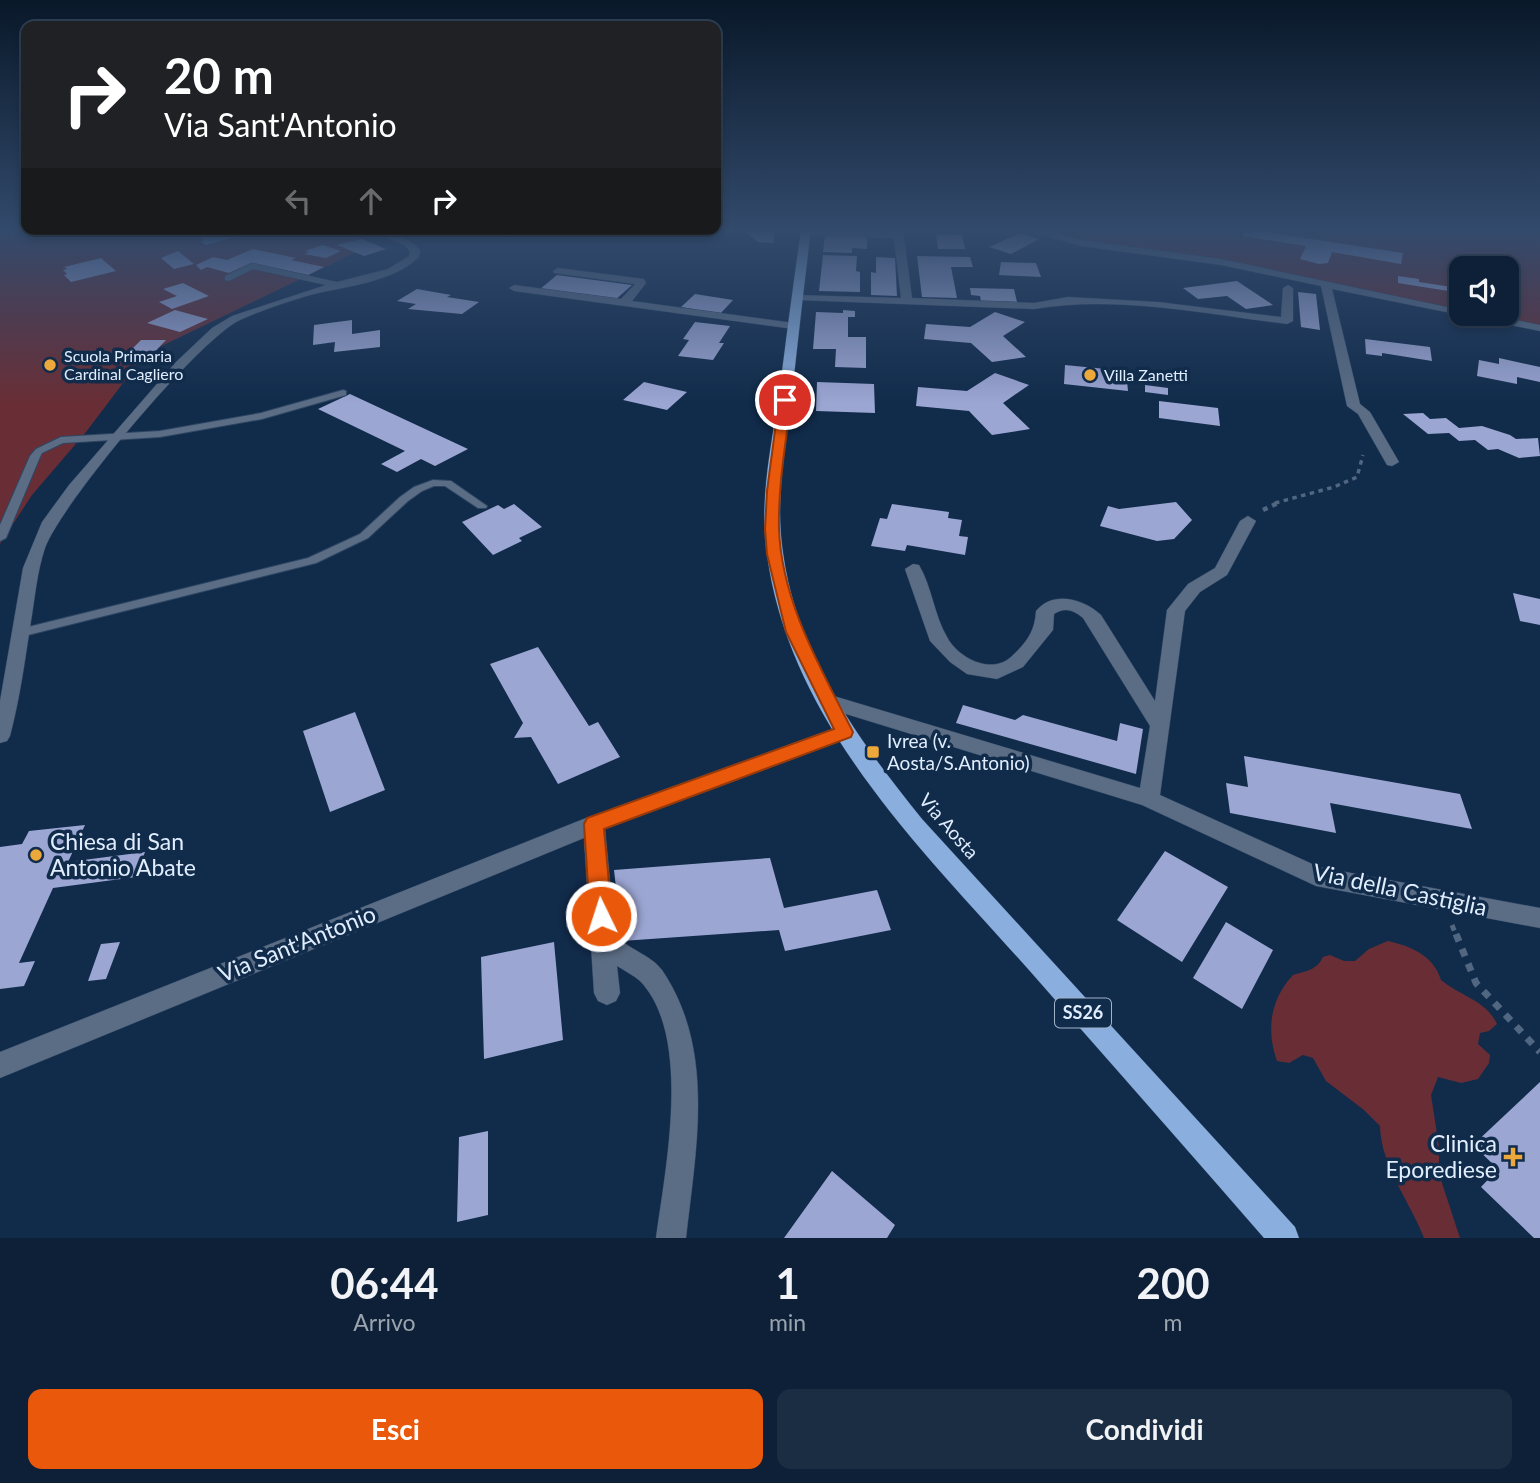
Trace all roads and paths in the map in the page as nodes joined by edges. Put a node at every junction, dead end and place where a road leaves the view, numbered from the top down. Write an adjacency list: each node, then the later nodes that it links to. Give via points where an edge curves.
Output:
1 (329, 288): 18 (street, via 264,307 216,330)
2 (514, 288): 11 (street)
3 (637, 288): 11 (street)
4 (799, 288): 9 (main road, Via Aosta / SS26)
5 (905, 288): 10 (street)
6 (1288, 288): 10 (street, via 1287,321 1158,305 1068,300 1034,306)
7 (1325, 288): 21 (street, via 1354,406 1363,412)
8 (1334, 288): 12 (street)
9 (798, 297): 10 (street); 14 (main road, Via Aosta / SS26)
10 (907, 301)
11 (624, 303): 14 (street)
12 (1449, 310)
13 (1519, 324): 15 (street)
14 (794, 326): 28 (main road, Via Aosta / SS26, via 772,529 794,632)
15 (1540, 328)
16 (343, 393): 18 (lane, via 262,416)
17 (73, 429): 19 (lane)
18 (118, 437): 19 (lane); 26 (street, via 48,525 31,568)
19 (61, 440): 24 (lane, via 35,456)
20 (1363, 452): 23 (path, via 1357,477 1347,484 1278,500)
21 (1391, 462)
22 (482, 506): 26 (lane, via 447,483 433,483 404,499 364,536 312,561)
23 (1248, 520): 29 (street, via 1222,571 1194,588 1175,610)
24 (0, 538)
25 (913, 569): 29 (street, via 939,641 965,664 985,672 997,673 1016,663 1044,630 1045,611 1057,603 1086,610)
26 (20, 633): 27 (street)
27 (6, 693): 31 (street)
28 (828, 701): 30 (main road, Via Aosta / SS26); 32 (street, Via della Castiglia)
29 (1161, 727): 32 (street)
30 (844, 732): 33 (street, Via Sant'Antonio); 41 (main road, Via Aosta / SS26, via 953,869)
31 (0, 736)
32 (1149, 799): 34 (street, Via della Castiglia, via 1317,876)
33 (594, 824): 36 (street); 39 (street, Via Sant'Antonio)
34 (1441, 900): 35 (street, Via della Castiglia); 38 (path, via 1476,984)
35 (1540, 918)
36 (603, 939): 37 (street); 40 (street, via 611,951 651,974 678,1031 686,1086)
37 (607, 993)
38 (1540, 1052)
39 (0, 1065)
40 (671, 1238)
41 (1284, 1238)

